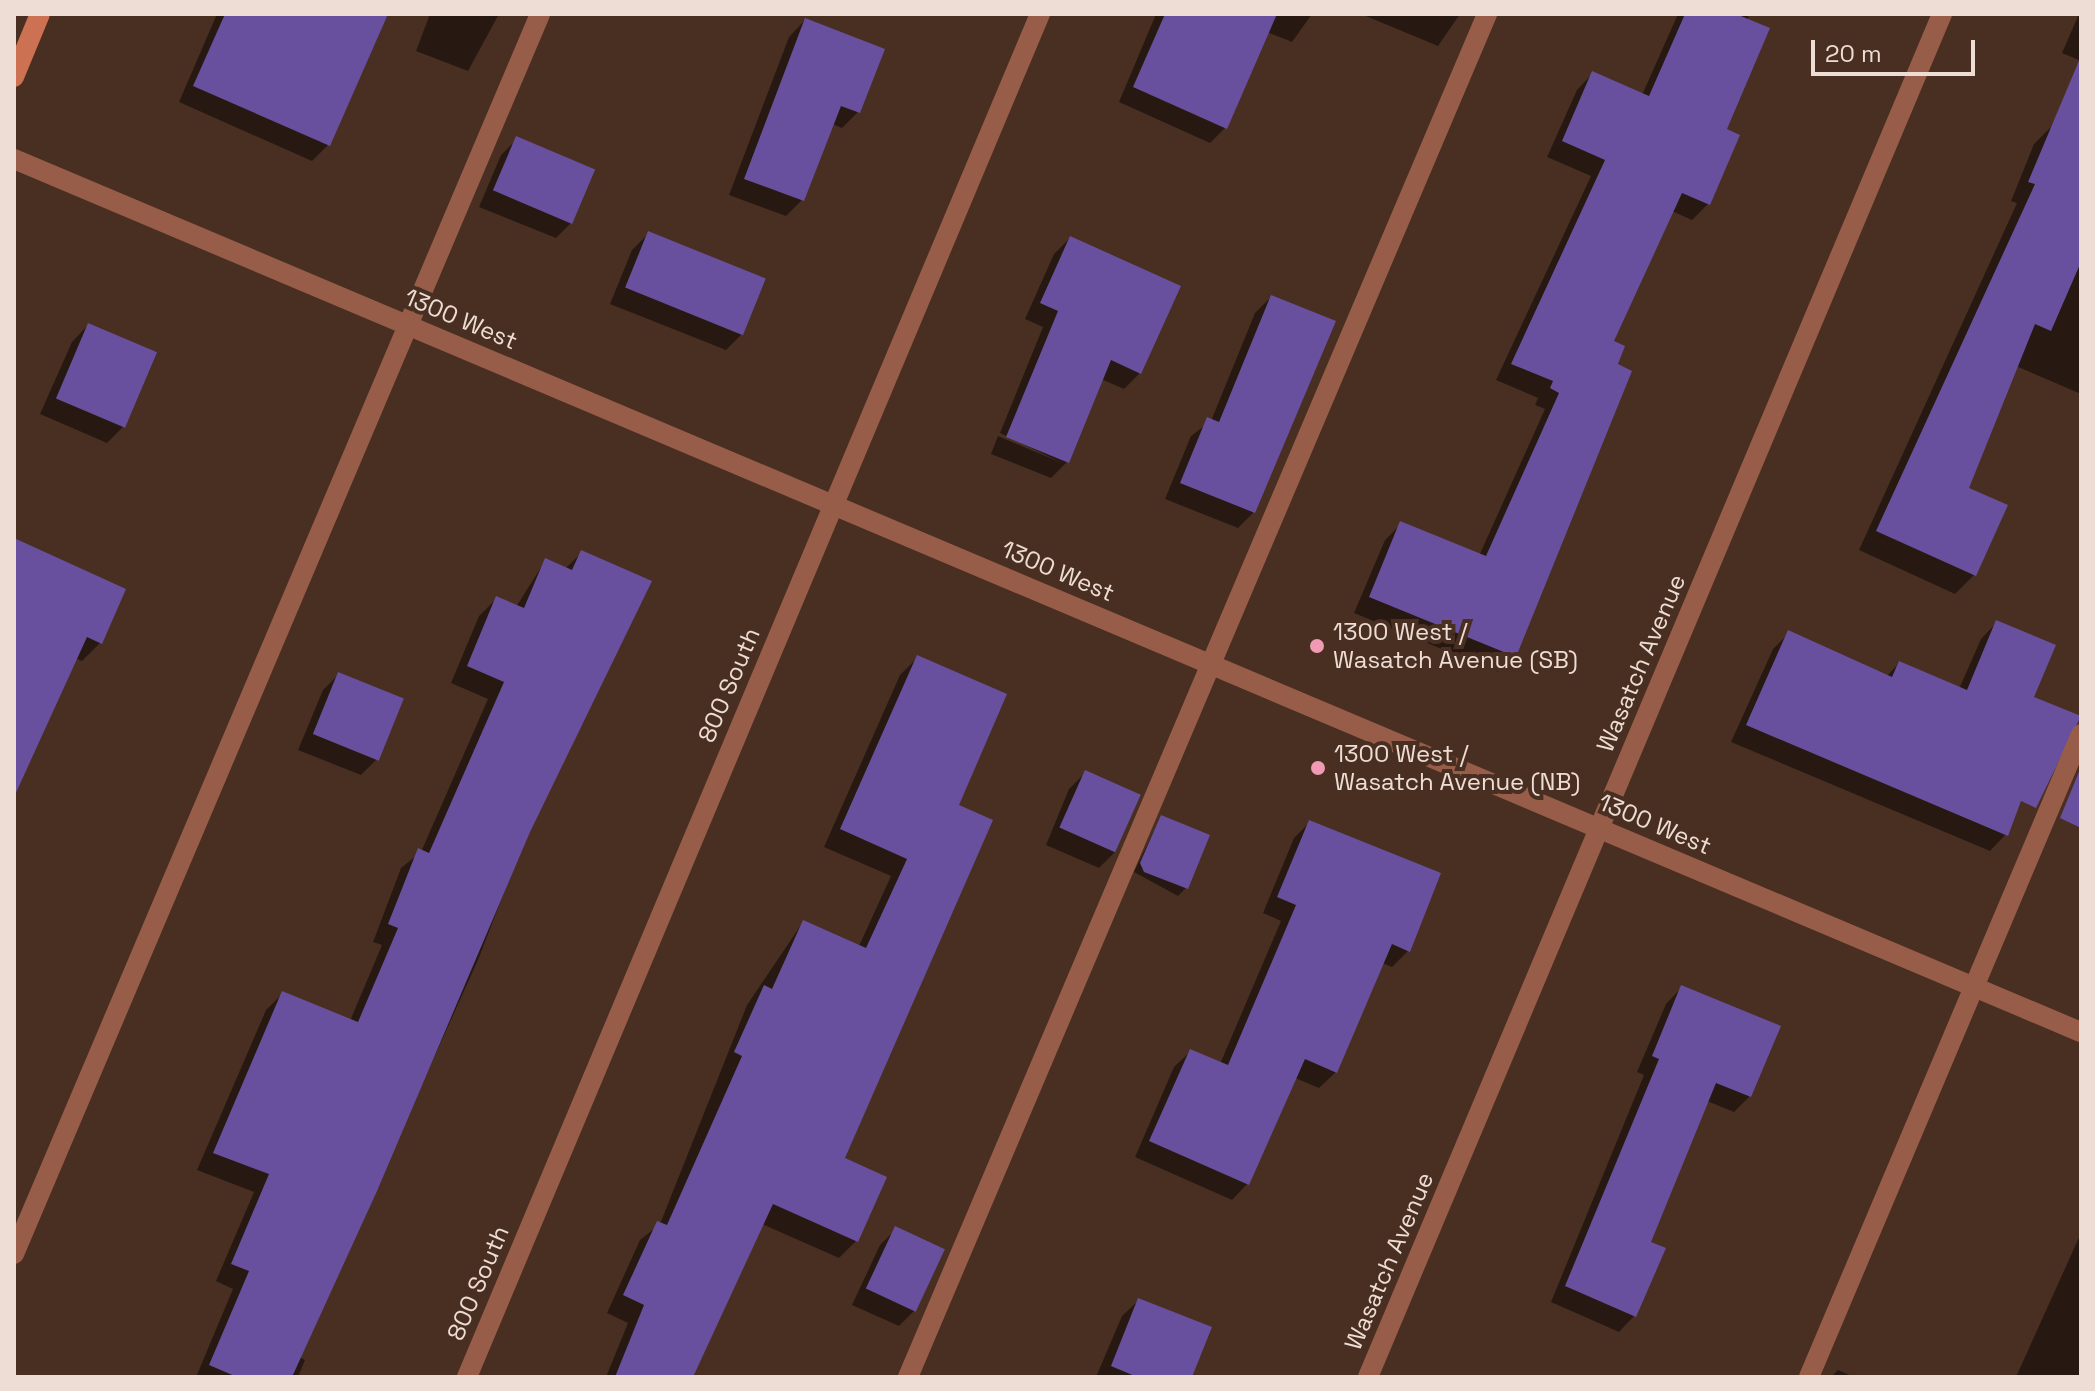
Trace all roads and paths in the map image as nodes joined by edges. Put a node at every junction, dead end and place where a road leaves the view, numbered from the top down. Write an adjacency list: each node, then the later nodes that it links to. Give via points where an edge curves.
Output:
1 (40, 14): 6 (street)
2 (540, 14): 8 (street)
3 (1040, 14): 9 (street, 800 South)
4 (1487, 14): 10 (street)
5 (1942, 14): 12 (street, Wasatch Avenue)
6 (14, 77)
7 (14, 159): 8 (street, 1300 West)
8 (408, 325): 9 (street, 1300 West); 15 (street)
9 (834, 505): 10 (street, 1300 West); 16 (street, 800 South)
10 (1213, 665): 12 (street, 1300 West); 17 (street)
11 (2081, 734): 13 (street)
12 (1599, 828): 13 (street, 1300 West); 18 (street, Wasatch Avenue)
13 (1976, 988): 14 (street, 1300 West); 19 (street)
14 (2081, 1032)
15 (14, 1254)
16 (467, 1377)
17 (908, 1377)
18 (1368, 1377)
19 (1809, 1377)

